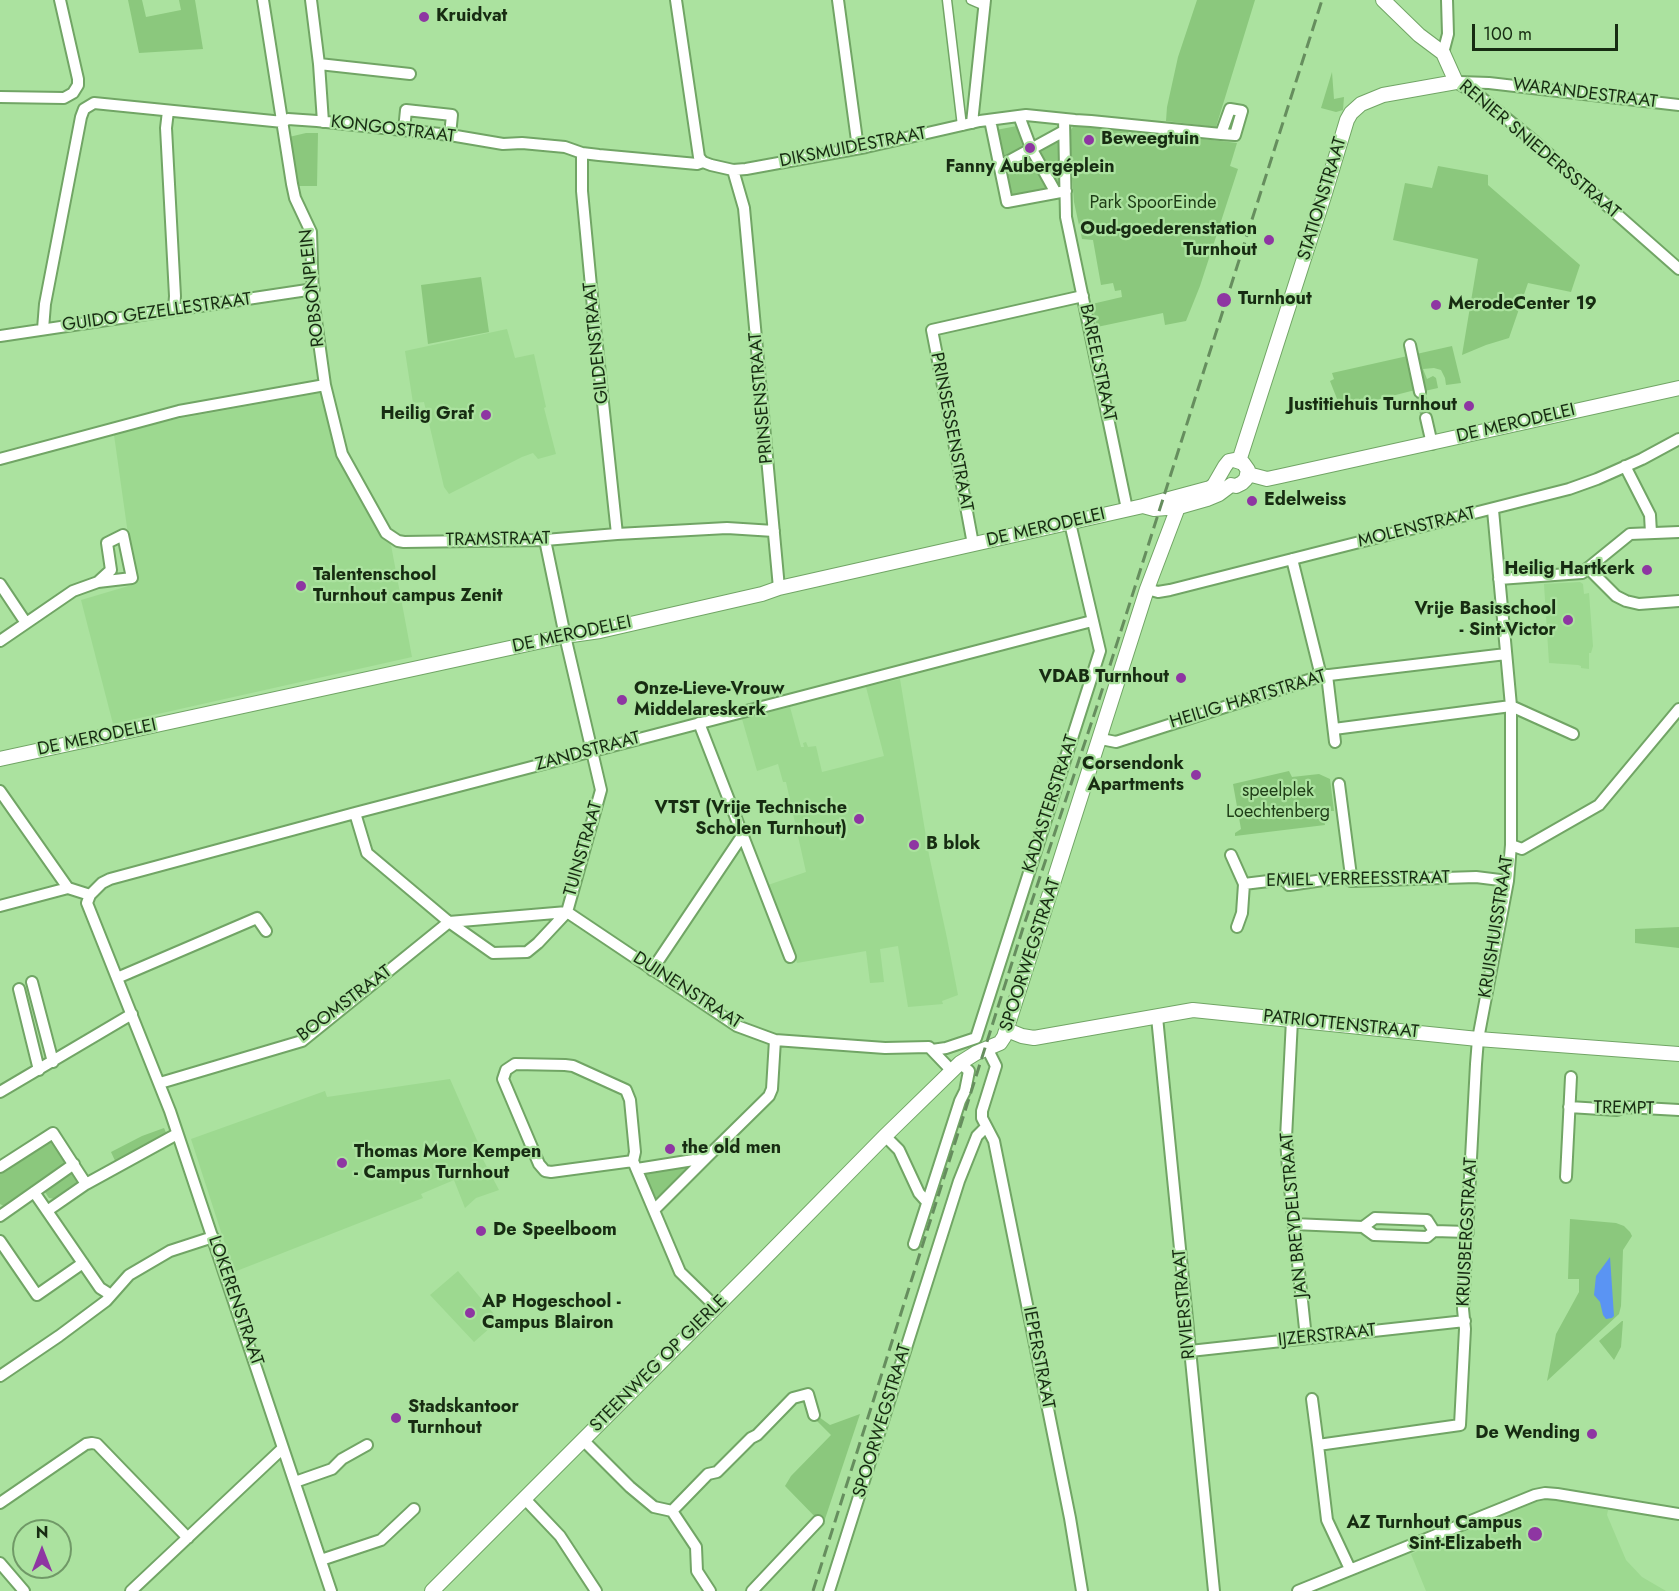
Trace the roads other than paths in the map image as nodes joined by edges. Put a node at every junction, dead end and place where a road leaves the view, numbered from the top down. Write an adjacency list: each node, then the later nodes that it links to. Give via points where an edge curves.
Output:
1 (60, 0): 15 (street, via 78,85 64,98)
2 (263, 0): 21 (street, ROBSONPLEIN)
3 (311, 0): 12 (street)
4 (676, 0): 31 (street, via 699,157)
5 (838, 0): 28 (street)
6 (947, 0): 23 (street)
7 (972, 0): 10 (street)
8 (1383, 0): 11 (street, RENIER SNIEDERSSTRAAT)
9 (1447, 0): 11 (street, via 1448,34)
10 (985, 3): 23 (street)
11 (1443, 53): 14 (street, RENIER SNIEDERSSTRAAT)
12 (319, 64): 13 (street); 22 (street)
13 (410, 74)
14 (1456, 82): 16 (street, WARANDESTRAAT); 35 (street, RENIER SNIEDERSSTRAAT, via 1478,95); 49 (street, STATIONSTRAAT, via 1383,95 1351,113)
15 (0, 97)
16 (1679, 105)
17 (168, 111): 21 (street, KONGOSTRAAT); 38 (street); 39 (street, KONGOSTRAAT, via 94,103 84,109)
18 (1019, 116): 19 (street, DIKSMUIDESTRAAT); 20 (street, DIKSMUIDESTRAAT); 29 (street)
19 (1064, 119): 25 (street, BAREELSTRAAT); 26 (street, DIKSMUIDESTRAAT)
20 (990, 120): 23 (street, DIKSMUIDESTRAAT); 32 (street)
21 (283, 122): 22 (street, KONGOSTRAAT); 36 (street, ROBSONPLEIN, via 295,198 311,232)
22 (323, 122): 24 (street, KONGOSTRAAT)
23 (967, 124): 28 (street, DIKSMUIDESTRAAT)
24 (404, 130): 27 (street, KONGOSTRAAT); 27 (street, via 406,110 452,115)
25 (1064, 130): 29 (street); 34 (street, BAREELSTRAAT)
26 (1221, 134)
27 (450, 135): 30 (street, KONGOSTRAAT, via 503,144 565,147)
28 (858, 148): 33 (street, DIKSMUIDESTRAAT)
29 (1031, 148): 32 (street); 34 (street)
30 (582, 153): 31 (street, KONGOSTRAAT); 61 (street, GILDENSTRAAT, via 590,275)
31 (703, 162): 33 (street, KONGOSTRAAT)
32 (1000, 166): 34 (street, via 1007,202)
33 (733, 170): 58 (street, PRINSENSTRAAT, via 744,207)
34 (1061, 192): 37 (street, BAREELSTRAAT)
35 (1679, 269)
36 (314, 289): 38 (street, GUIDO GEZELLESTRAAT); 42 (street, ROBSONPLEIN)
37 (1083, 296): 55 (street, BAREELSTRAAT); 63 (street, PRINSESSENSTRAAT, via 932,330)
38 (174, 310): 39 (street, GUIDO GEZELLESTRAAT)
39 (43, 329): 40 (street, GUIDO GEZELLESTRAAT)
40 (0, 336)
41 (1410, 345): 44 (street)
42 (324, 385): 48 (street, via 178,411); 62 (street, TRAMSTRAAT, via 342,454 392,538 404,542)
43 (1679, 388): 47 (street, DE MERODELEI)
44 (1420, 392)
45 (1426, 418): 47 (street)
46 (1679, 440): 50 (street, MOLENSTRAAT)
47 (1431, 444): 52 (street, DE MERODELEI, via 1272,478)
48 (0, 459)
49 (1239, 460): 51 (street, DE MERODELEI, via 1229,461); 52 (street)
50 (1625, 466): 56 (street, MOLENSTRAAT, via 1569,489); 60 (street, via 1650,515)
51 (1223, 470): 53 (street, via 1224,480); 54 (street, DE MERODELEI, via 1214,485)
52 (1248, 474): 53 (street, DE MERODELEI, via 1242,483)
53 (1231, 485): 54 (street, DE MERODELEI, via 1219,494)
54 (1184, 502): 55 (street, DE MERODELEI); 70 (street, SPOORWEGSTRAAT)
55 (1127, 509): 57 (street, DE MERODELEI)
56 (1493, 510): 64 (street, MOLENSTRAAT); 66 (street, KRUISHUISSTRAAT)
57 (1070, 523): 63 (street, DE MERODELEI); 72 (street, KADASTERSTRAAT)
58 (774, 531): 61 (street, TRAMSTRAAT, via 727,528); 69 (street, PRINSENSTRAAT)
59 (1679, 532): 60 (street)
60 (1651, 533): 65 (street, via 1630,534)
61 (618, 534): 62 (street, TRAMSTRAAT)
62 (545, 540): 74 (street, TUINSTRAAT)
63 (973, 544): 69 (street, DE MERODELEI)
64 (1292, 559): 70 (street, MOLENSTRAAT, via 1170,591); 77 (street)
65 (1588, 568): 66 (street, via 1582,573); 71 (street, via 1626,601)
66 (1499, 579): 76 (street, KRUISHUISSTRAAT)
67 (98, 582): 67 (street, via 132,578 123,535 108,543 111,570); 73 (street, via 73,591)
68 (0, 584): 73 (street)
69 (779, 588): 74 (street, DE MERODELEI)
70 (1148, 589): 83 (street, SPOORWEGSTRAAT)
71 (1679, 601)
72 (1092, 621): 80 (street, ZANDSTRAAT); 115 (street, KADASTERSTRAAT, via 1100,651 976,1038)
73 (26, 623): 75 (street)
74 (565, 636): 85 (street, TUINSTRAAT); 86 (street, DE MERODELEI)
75 (0, 641)
76 (1506, 654): 77 (street, HEILIG HARTSTRAAT); 78 (street, KRUISHUISSTRAAT)
77 (1324, 675): 81 (street); 83 (street, HEILIG HARTSTRAAT, via 1116,742)
78 (1511, 706): 81 (street); 82 (street); 91 (street, KRUISHUISSTRAAT)
79 (1679, 709): 91 (street, via 1599,805 1522,849)
80 (699, 723): 85 (street, ZANDSTRAAT); 90 (street)
81 (1334, 729): 84 (street)
82 (1572, 734)
83 (1101, 739): 111 (street, SPOORWEGSTRAAT)
84 (1335, 742)
85 (592, 751): 89 (street, ZANDSTRAAT); 99 (street, TUINSTRAAT, via 601,790)
86 (0, 759)
87 (1339, 784): 93 (street)
88 (0, 791): 95 (street)
89 (355, 813): 97 (street, ZANDSTRAAT, via 110,879); 100 (street, via 368,853)
90 (742, 836): 103 (street); 104 (street)
91 (1511, 844): 94 (street, KRUISHUISSTRAAT)
92 (1231, 855): 96 (street, EMIEL VERREESSTRAAT)
93 (1351, 876): 94 (street, EMIEL VERREESSTRAAT, via 1351,881 1476,877); 96 (street, EMIEL VERREESSTRAAT, via 1289,885 1285,879)
94 (1508, 881): 112 (street, KRUISHUISSTRAAT)
95 (65, 884): 97 (street); 98 (street)
96 (1244, 884): 101 (street, EMIEL VERREESSTRAAT)
97 (90, 895): 105 (street, LOKERENSTRAAT, via 87,903)
98 (0, 906)
99 (567, 912): 100 (street); 100 (street, via 527,952 493,953); 104 (street, DUINENSTRAAT)
100 (450, 922): 121 (street, BOOMSTRAAT, via 302,1041)
101 (1237, 927)
102 (266, 932): 105 (street, via 257,918)
103 (790, 957)
104 (652, 970): 113 (street, DUINENSTRAAT, via 737,1026)
105 (117, 978): 108 (street, LOKERENSTRAAT)
106 (32, 982): 117 (street)
107 (20, 988): 119 (street)
108 (132, 1014): 117 (street); 121 (street, LOKERENSTRAAT)
109 (1157, 1017): 110 (street, PATRIOTTENSTRAAT, via 1193,1010); 111 (street, PATRIOTTENSTRAAT, via 1034,1038); 151 (street, RIVIERSTRAAT)
110 (1292, 1020): 112 (street, PATRIOTTENSTRAAT); 139 (street, JAN BREYDELSTRAAT, via 1286,1138)
111 (1007, 1029): 114 (street, SPOORWEGSTRAAT, via 1000,1043)
112 (1478, 1039): 116 (street, PATRIOTTENSTRAAT); 142 (street, KRUISBERGSTRAAT)
113 (775, 1040): 115 (street, DUINENSTRAAT); 128 (street, via 769,1096)
114 (987, 1048): 118 (street, STEENWEG OP GIERLE); 125 (street, SPOORWEGSTRAAT, via 996,1066 982,1111)
115 (932, 1050): 118 (street)
116 (1679, 1054)
117 (53, 1062): 119 (street)
118 (956, 1067): 127 (street, STEENWEG OP GIERLE); 135 (street, via 969,1071)
119 (39, 1070): 122 (street)
120 (1572, 1077): 123 (street, TREMPT)
121 (160, 1083): 126 (street, LOKERENSTRAAT)
122 (0, 1092)
123 (1569, 1107): 124 (street, TREMPT); 132 (street, TREMPT)
124 (1679, 1110)
125 (986, 1127): 177 (street, SPOORWEGSTRAAT, via 976,1136 959,1181); 178 (street, IEPERSTRAAT, via 994,1141)
126 (177, 1134): 133 (street); 143 (street, LOKERENSTRAAT)
127 (885, 1136): 135 (street, via 899,1150); 148 (street, STEENWEG OP GIERLE)
128 (706, 1158): 130 (street); 136 (street)
129 (74, 1164): 131 (street, via 53,1132); 133 (street); 134 (street)
130 (635, 1165): 130 (street, via 626,1090 573,1066 515,1064 506,1070 504,1079 545,1171); 136 (street)
131 (0, 1167)
132 (1566, 1177)
133 (86, 1184): 137 (street)
134 (34, 1192): 137 (street); 138 (street)
135 (927, 1202): 145 (street)
136 (654, 1210): 148 (street, via 680,1272)
137 (47, 1211): 146 (street)
138 (1, 1214)
139 (1293, 1224): 140 (street); 150 (street, JAN BREYDELSTRAAT)
140 (1363, 1227): 141 (street, via 1374,1235 1427,1237); 141 (street, via 1375,1218 1427,1220)
141 (1434, 1231): 142 (street)
142 (1468, 1232): 149 (street, KRUISBERGSTRAAT)
143 (213, 1237): 147 (street, via 164,1254 129,1275); 158 (street, LOKERENSTRAAT)
144 (0, 1241): 146 (street, via 37,1294)
145 (914, 1244)
146 (83, 1263): 147 (street, via 100,1288)
147 (111, 1295): 152 (street)
148 (716, 1307): 155 (street, STEENWEG OP GIERLE)
149 (1464, 1322): 150 (street, IJZERSTRAAT); 157 (street, KRUISBERGSTRAAT, via 1460,1425)
150 (1306, 1338): 151 (street, IJZERSTRAAT)
151 (1190, 1351): 179 (street, RIVIERSTRAAT)
152 (0, 1376)
153 (1311, 1399): 157 (street)
154 (814, 1415): 163 (street, via 808,1394 793,1398 758,1435 717,1472 708,1474)
155 (583, 1440): 160 (street, STEENWEG OP GIERLE); 163 (street, via 654,1507)
156 (367, 1445): 159 (street, via 332,1469)
157 (1317, 1445): 169 (street, via 1327,1520)
158 (283, 1448): 159 (street, LOKERENSTRAAT); 166 (street)
159 (295, 1482): 167 (street, LOKERENSTRAAT)
160 (524, 1498): 173 (street, STEENWEG OP GIERLE); 174 (street, via 560,1536)
161 (0, 1503): 166 (street, via 92,1443)
162 (414, 1509): 167 (street, via 381,1540)
163 (672, 1511): 175 (street, via 696,1547 698,1571)
164 (1679, 1514): 169 (street, via 1545,1493)
165 (818, 1521): 176 (street)
166 (188, 1538): 171 (street)
167 (321, 1560): 172 (street, LOKERENSTRAAT)
168 (0, 1563): 170 (street)
169 (1350, 1569): 180 (street)
170 (24, 1591)
171 (131, 1591)
172 (331, 1591)
173 (432, 1591)
174 (596, 1591)
175 (710, 1591)
176 (752, 1591)
177 (830, 1591)
178 (1082, 1591)
179 (1214, 1591)
180 (1298, 1591)

